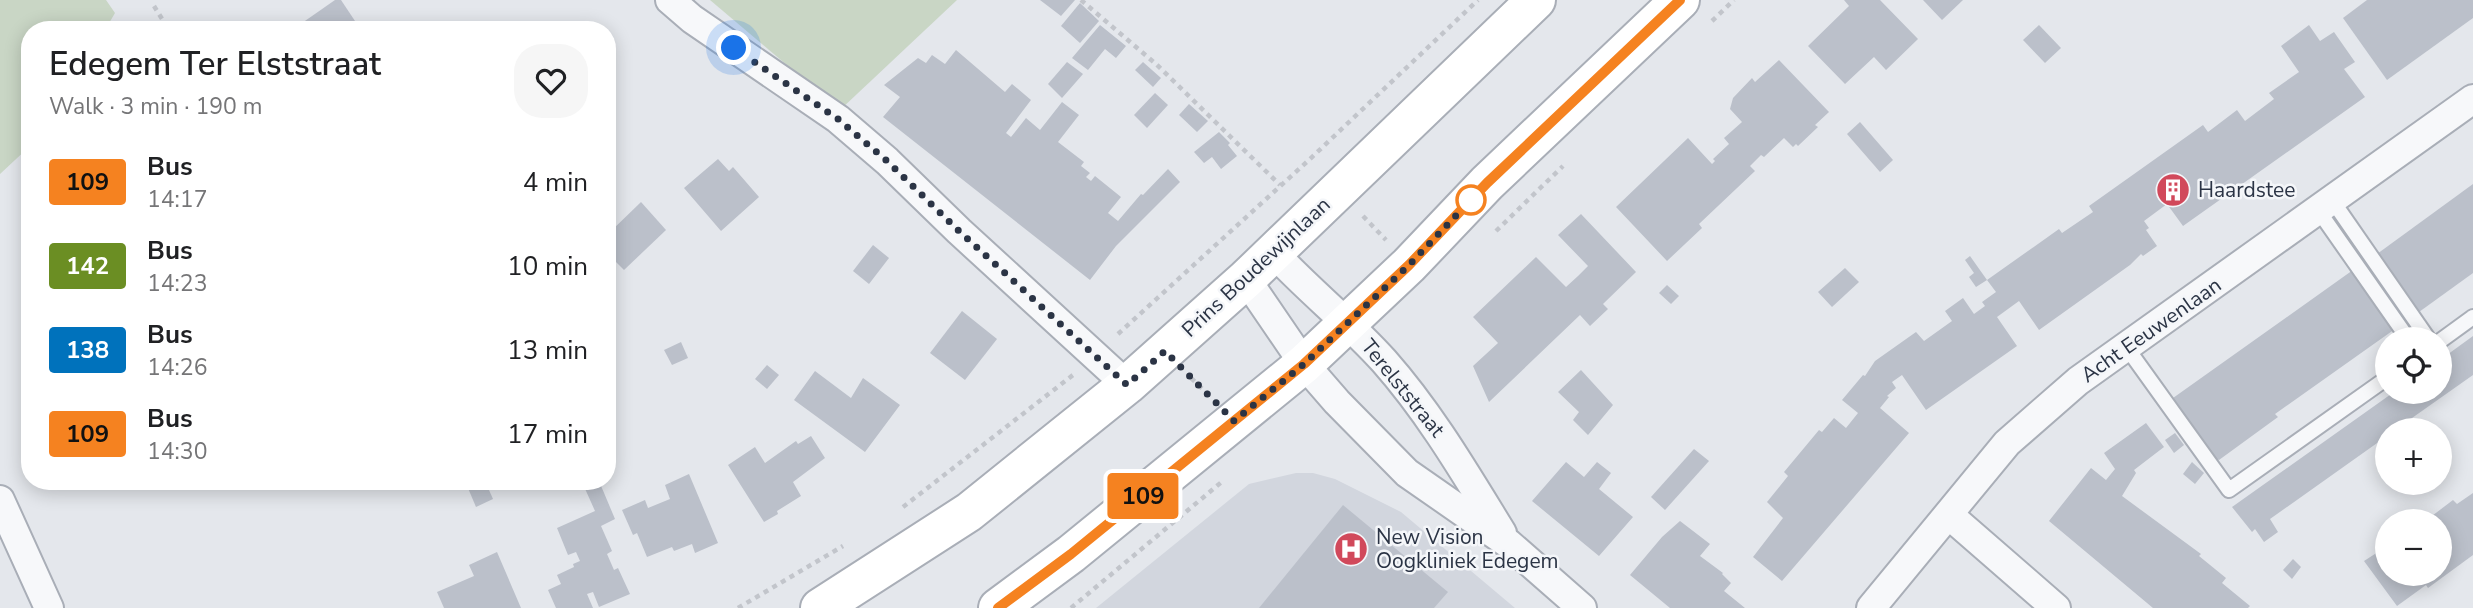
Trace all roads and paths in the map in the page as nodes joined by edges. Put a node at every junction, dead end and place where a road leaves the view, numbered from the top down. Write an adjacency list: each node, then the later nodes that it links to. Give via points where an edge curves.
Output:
1 (670, 0): 24 (street, via 838,119)
2 (1081, 0): 10 (path, via 1156,64)
3 (1478, 0): 9 (path)
4 (1536, 0): 11 (main road, Prins Boudewijnlaan)
5 (1680, 0): 15 (main road, via 1487,183)
6 (154, 6): 7 (path)
7 (163, 21)
8 (2473, 99): 12 (street, Acht Eeuwenlaan)
9 (1310, 159): 10 (path); 11 (path)
10 (1281, 186): 13 (path); 23 (path, via 1134,320)
11 (1338, 189): 13 (main road, Prins Boudewijnlaan); 15 (path)
12 (2325, 205): 19 (lane); 20 (lane); 22 (street, Acht Eeuwenlaan)
13 (1310, 216): 14 (main road, Prins Boudewijnlaan)
14 (1273, 252): 16 (main road, Prins Boudewijnlaan); 18 (street, Terelststraat)
15 (1409, 265): 18 (main road)
16 (1246, 279): 23 (main road, Prins Boudewijnlaan); 25 (street, Terelststraat)
17 (2473, 317): 21 (lane)
18 (1348, 322): 25 (main road); 34 (street, Terelststraat, via 1440,431)
19 (2401, 327)
20 (2419, 327)
21 (2452, 332)
22 (2127, 348): 27 (lane, via 2229,490); 32 (street, Acht Eeuwenlaan, via 2078,381 2007,443)
23 (1165, 351): 26 (main road, Prins Boudewijnlaan); 28 (path)
24 (1094, 356): 26 (street); 31 (path)
25 (1304, 364): 28 (main road); 34 (street, Terelststraat, via 1407,473)
26 (1127, 385): 37 (main road, Prins Boudewijnlaan, via 969,512)
27 (2375, 387)
28 (1234, 421): 38 (main road)
29 (1226, 479): 39 (path)
30 (0, 500): 35 (street)
31 (899, 511)
32 (1949, 515): 41 (street, Acht Eeuwenlaan); 42 (street)
33 (853, 540): 36 (path)
34 (1509, 544): 40 (street, Terelststraat)
35 (49, 608)
36 (738, 608)
37 (820, 608)
38 (998, 608)
39 (1071, 608)
40 (1582, 608)
41 (1871, 608)
42 (2056, 608)

